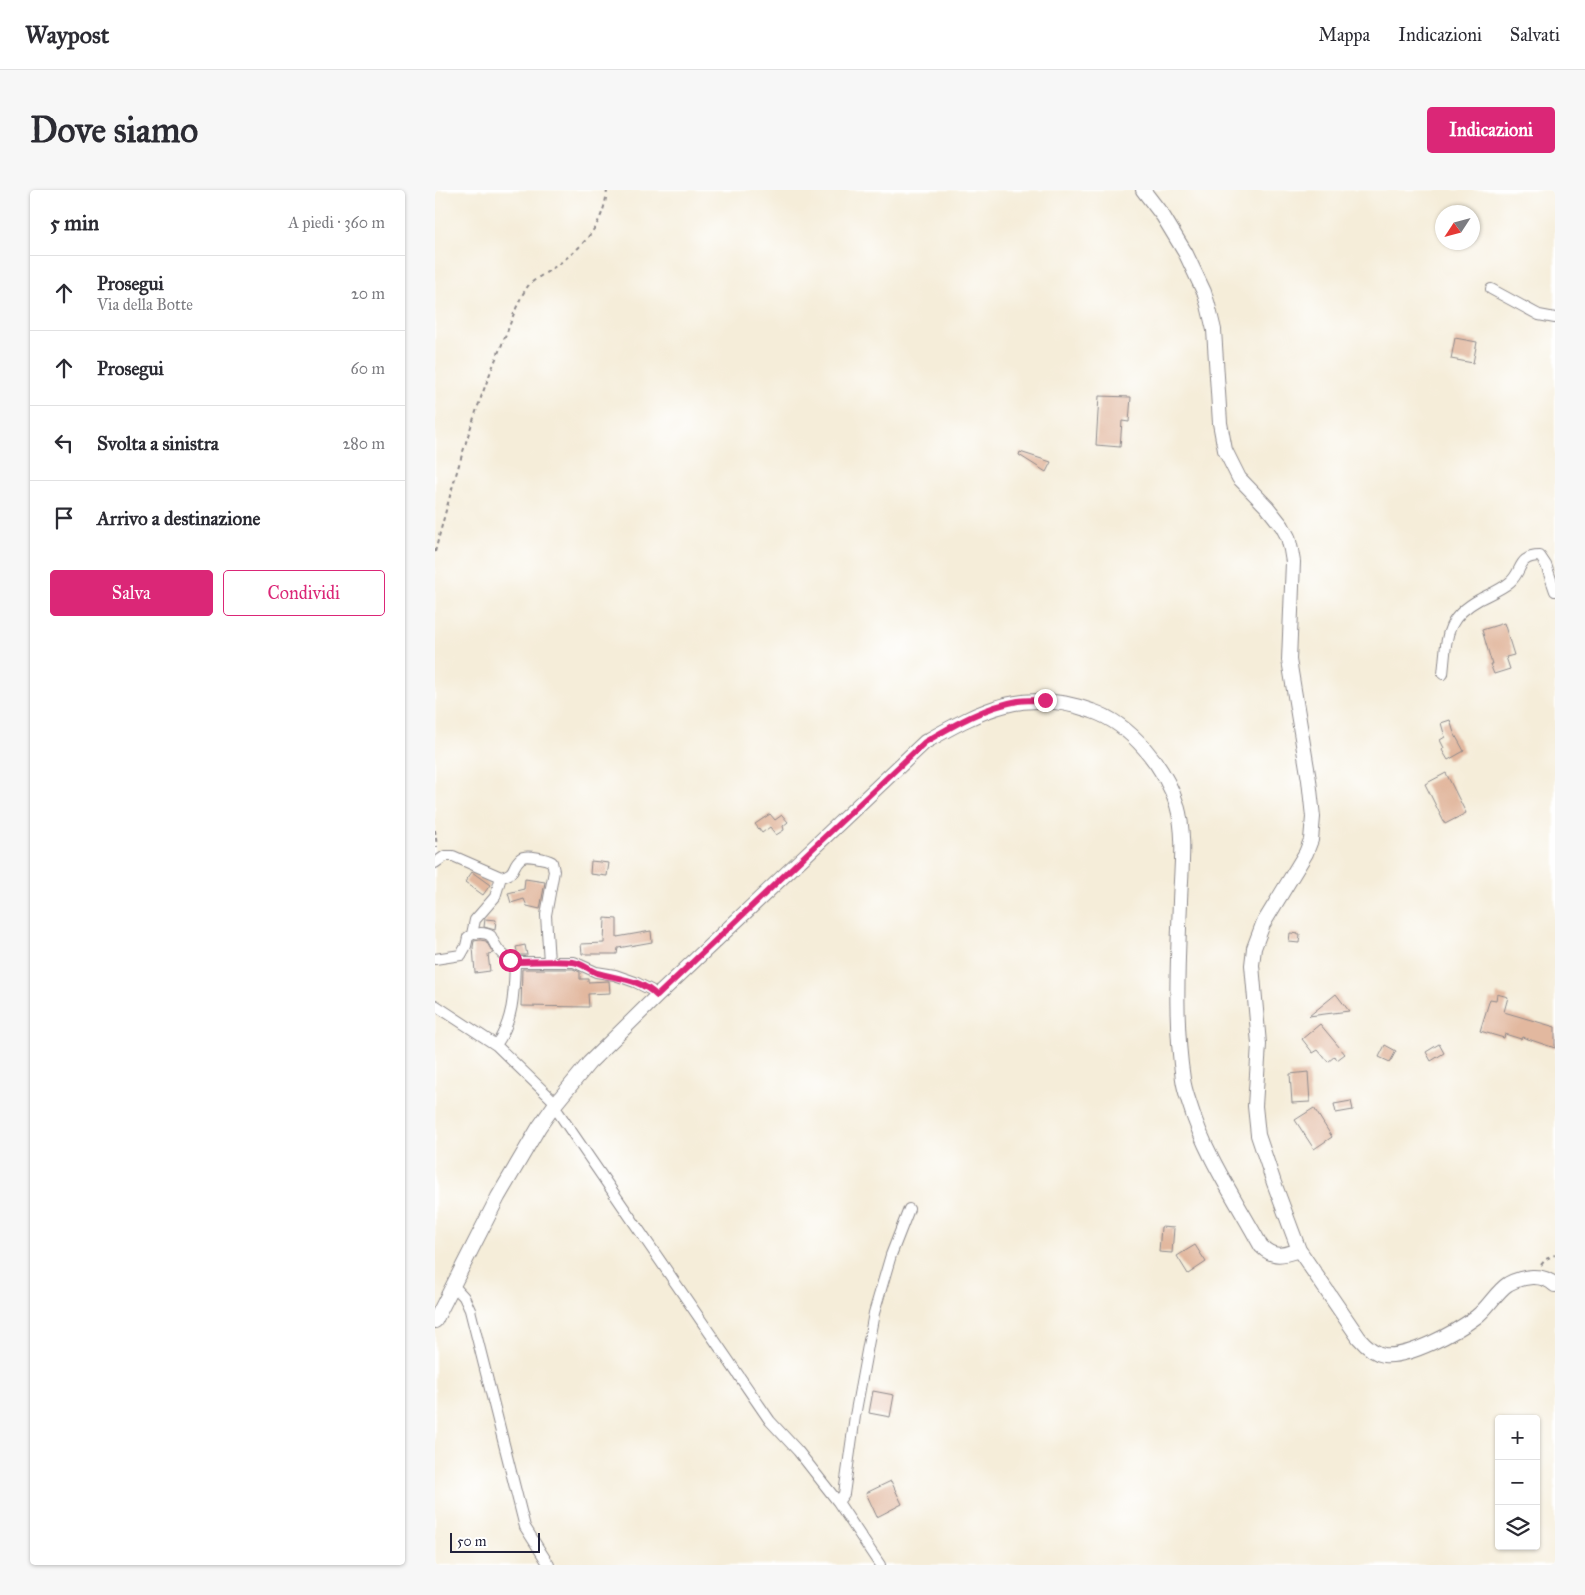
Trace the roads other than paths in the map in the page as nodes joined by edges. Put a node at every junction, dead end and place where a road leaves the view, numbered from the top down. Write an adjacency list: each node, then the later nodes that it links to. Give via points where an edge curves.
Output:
1 (1143, 190): 17 (street, via 1186,254 1204,292 1214,330 1220,423 1225,450 1239,478 1282,526 1288,537 1293,562 1289,660 1309,780 1313,826 1305,853 1258,936 1252,965 1259,1044 1255,1106 1258,1135)
2 (1491, 289): 3 (street, via 1539,315)
3 (1555, 318)
4 (1555, 591): 5 (street, via 1540,556 1526,559 1512,580 1465,607 1454,619 1449,629)
5 (1443, 674)
6 (437, 862): 7 (street, via 445,856 453,856)
7 (501, 877): 8 (street, via 495,897 475,920); 11 (street, via 512,872 520,858 525,856 552,862 554,871 546,915)
8 (472, 934): 9 (street, via 461,955); 10 (street, via 491,936 497,950)
9 (435, 959)
10 (515, 962): 11 (street); 14 (street, via 508,1025)
11 (549, 962): 12 (street, via 574,962 596,972 622,978 651,990)
12 (657, 996): 15 (street, via 589,1063); 17 (street, via 925,742 965,719 1019,701 1073,704 1103,714 1124,728 1163,772 1177,806 1182,840 1178,1033 1183,1081 1195,1120 1261,1246 1272,1254 1283,1256)
13 (435, 1005): 14 (street)
14 (496, 1044): 15 (street)
15 (555, 1105): 19 (street, via 498,1196); 21 (street, via 770,1420)
16 (909, 1209): 21 (street, via 891,1255 874,1314 844,1494)
17 (1299, 1250): 18 (street, via 1359,1338 1368,1348 1383,1355 1417,1349 1462,1327 1478,1316 1508,1285 1526,1277 1540,1277)
18 (1555, 1285)
19 (454, 1286): 20 (street); 22 (street, via 470,1310 525,1527)
20 (435, 1321)
21 (838, 1502): 23 (street)
22 (549, 1565)
23 (880, 1565)

